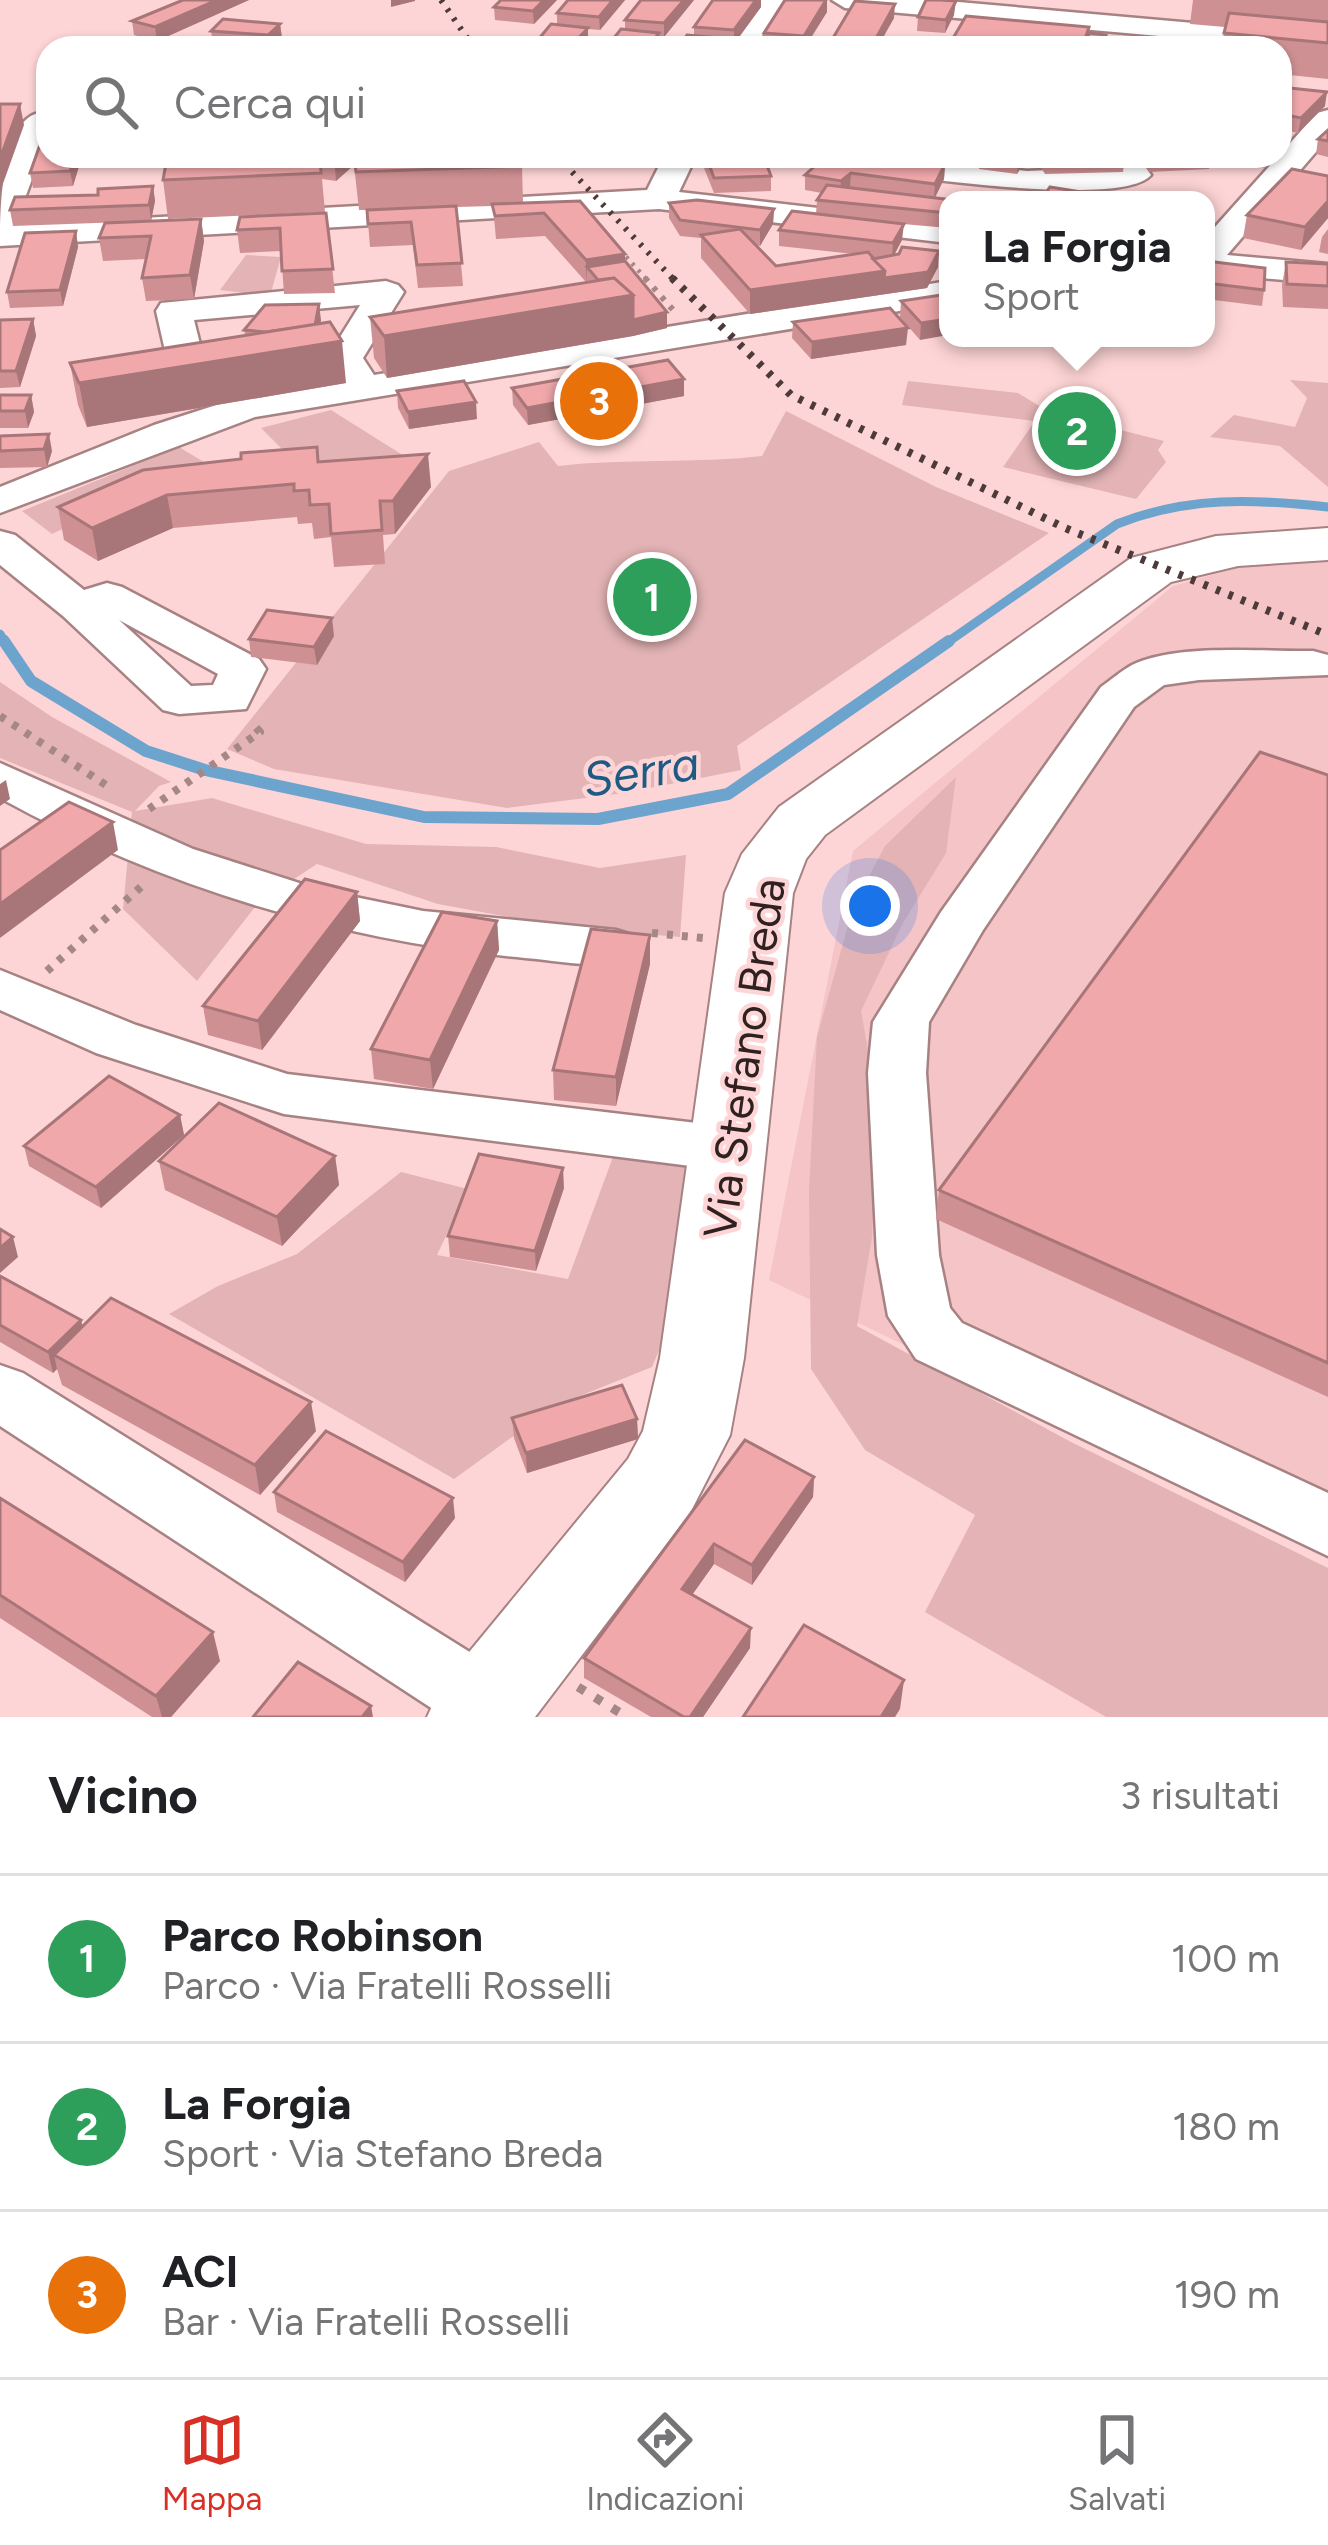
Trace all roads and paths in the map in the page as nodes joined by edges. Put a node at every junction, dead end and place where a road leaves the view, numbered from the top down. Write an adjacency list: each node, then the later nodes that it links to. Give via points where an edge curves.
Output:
1 (771, 0): 4 (street)
2 (845, 0): 3 (street)
3 (962, 5): 5 (street)
4 (748, 36)
5 (1156, 36)
6 (1292, 42): 7 (street)
7 (1328, 43)
8 (1323, 104): 12 (street)
9 (0, 120): 10 (street)
10 (36, 122)
11 (36, 138): 21 (street)
12 (1292, 145)
13 (674, 168): 18 (street)
14 (922, 168): 15 (street, via 1027,181 1135,175)
15 (1130, 168)
16 (1275, 168): 24 (street)
17 (509, 172): 20 (street, via 531,180)
18 (658, 199): 19 (street); 22 (street)
19 (587, 206): 20 (street); 28 (path)
20 (550, 208): 23 (street)
21 (0, 223)
22 (939, 232)
23 (0, 236)
24 (1215, 248)
25 (1215, 261): 26 (street)
26 (1328, 274)
27 (939, 294): 28 (street)
28 (696, 334): 29 (street)
29 (355, 373): 29 (street, via 386,292 174,311 190,376 268,367); 30 (street, via 169,433)
30 (0, 501)
31 (0, 544): 33 (street)
32 (1328, 544): 40 (main road, Via Stefano Breda, via 1244,545 1151,570 802,820 775,854 759,893)
33 (79, 607)
34 (1313, 665): 42 (street, via 1198,666 1150,674 1117,697 901,1022 897,1073 908,1255 920,1316 939,1341)
35 (226, 754): 37 (path, via 143,814 180,829)
36 (0, 778): 37 (street, via 77,821)
37 (172, 858): 38 (street, via 360,917); 39 (path)
38 (616, 947)
39 (9, 992): 40 (street, via 190,1067 284,1094)
40 (730, 1149): 43 (main road, Via Stefano Breda, via 686,1435 659,1486)
41 (0, 1392): 43 (street)
42 (1328, 1526)
43 (491, 1712)

